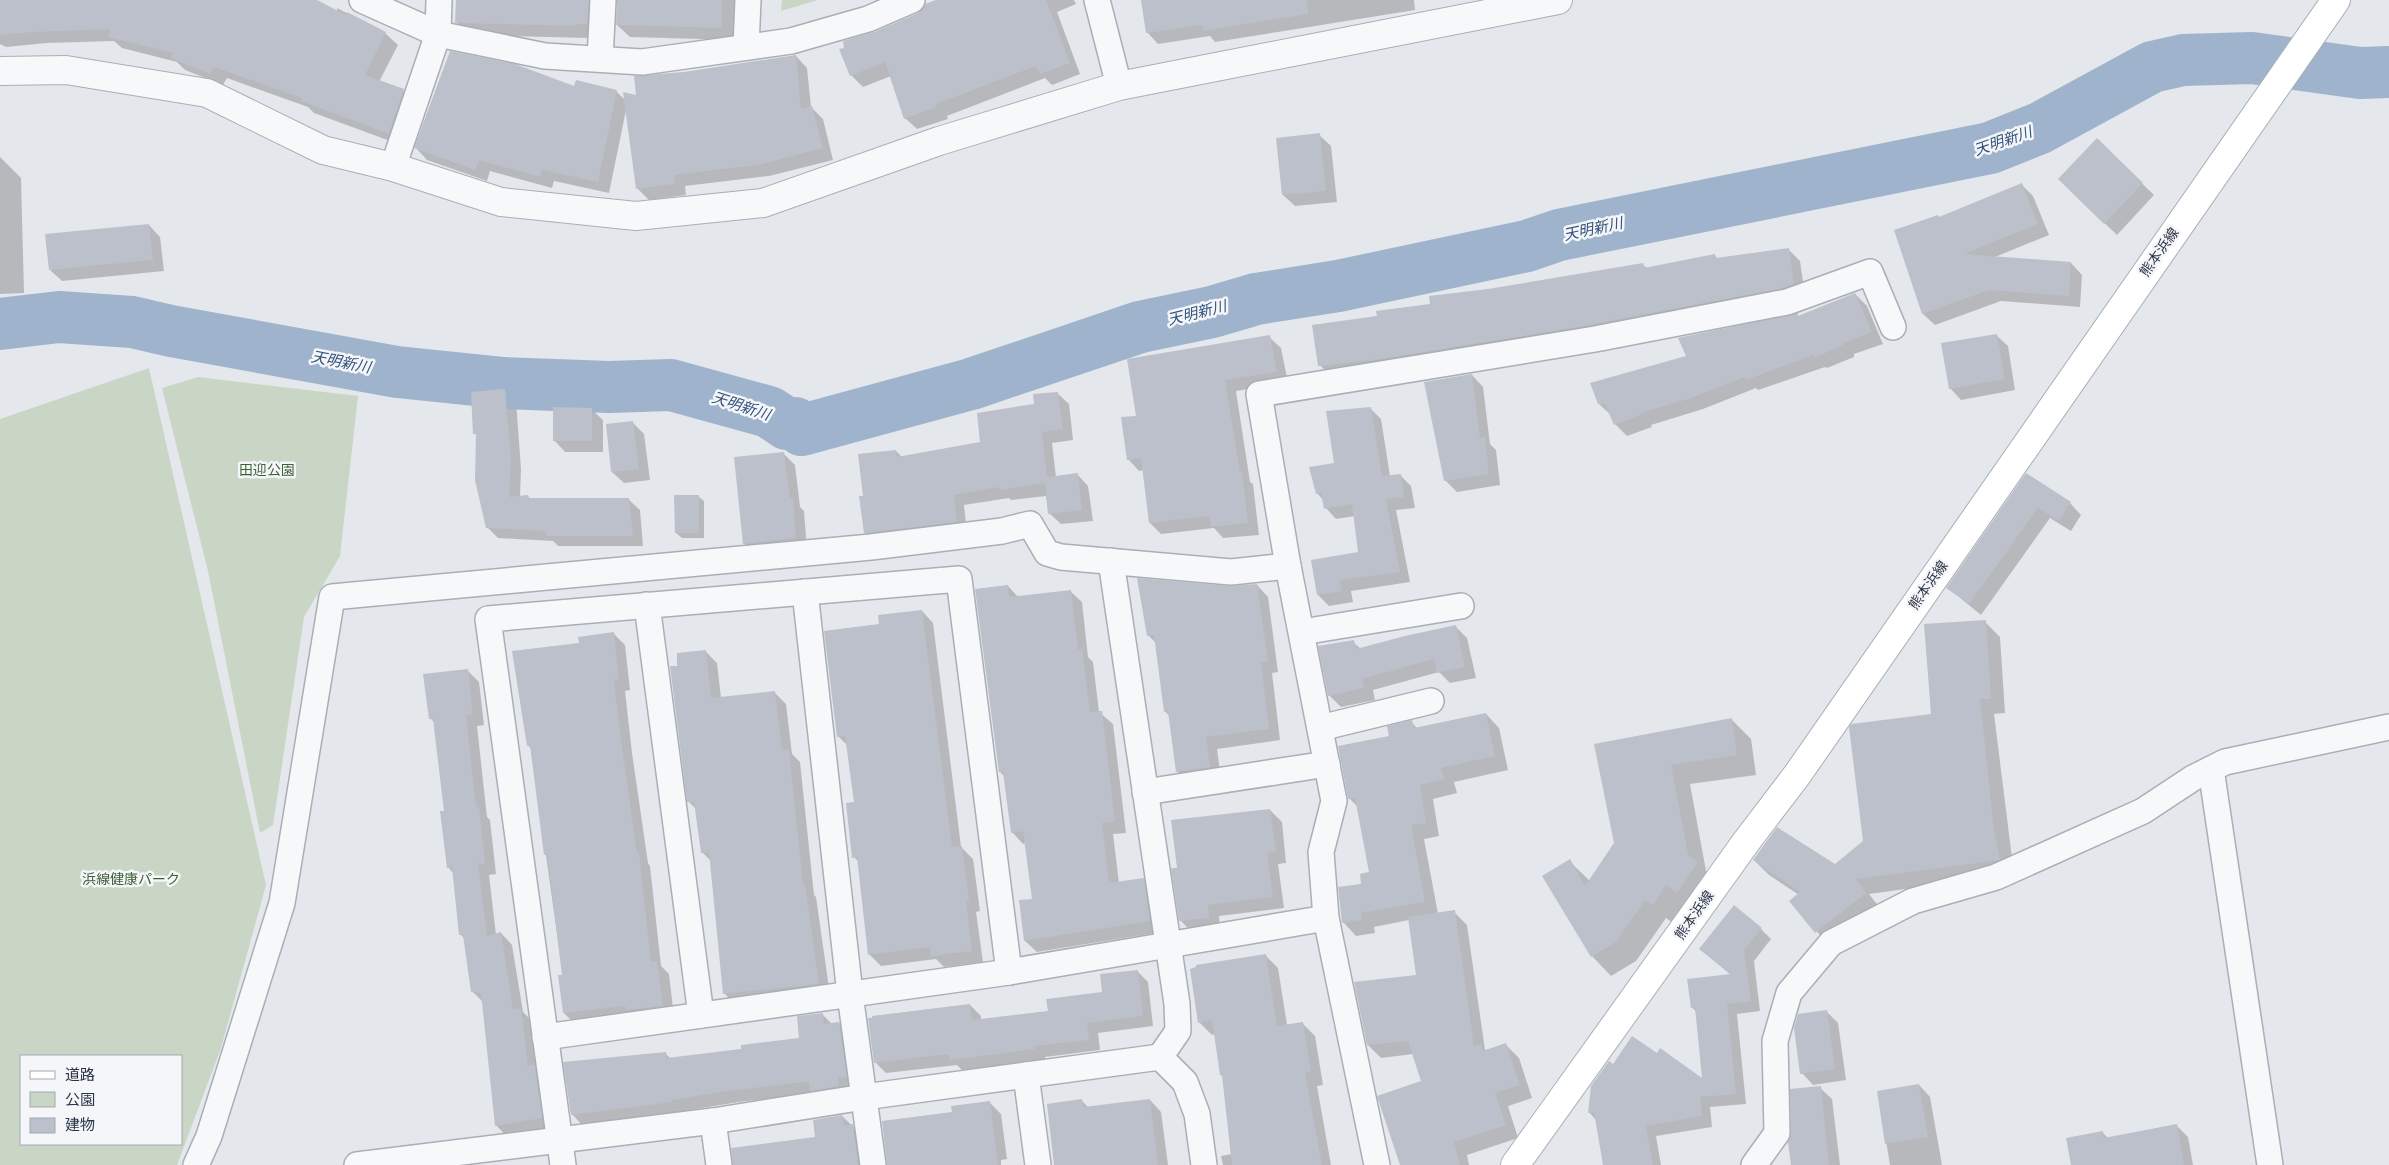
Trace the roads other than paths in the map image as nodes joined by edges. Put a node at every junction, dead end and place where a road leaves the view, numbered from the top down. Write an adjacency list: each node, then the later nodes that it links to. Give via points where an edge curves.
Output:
1 (362, 0): 9 (street)
2 (440, 0): 9 (street)
3 (603, 0): 11 (street)
4 (748, 0): 10 (street)
5 (911, 0): 10 (street, via 868,19 799,38)
6 (1097, 0): 13 (street)
7 (1558, 0): 13 (street)
8 (2336, 0): 48 (main road, 熊本浜線, via 1797,775)
9 (438, 34): 11 (street, via 545,56); 14 (street)
10 (746, 47): 11 (street, via 642,62)
11 (600, 59)
12 (0, 70): 14 (street, via 66,70 207,93 323,150)
13 (1119, 86): 14 (street, via 939,141 763,203 636,216 502,202)
14 (393, 167)
15 (1893, 327): 17 (street, via 1870,272 1787,302 1594,339 1258,394)
16 (1110, 561): 17 (street, via 1231,572); 27 (street); 40 (street, via 1061,558 1048,553 1030,524 1002,531 871,548 332,597 282,903 209,1136)
17 (1288, 566): 21 (street)
18 (805, 592): 19 (street); 30 (street, via 959,579); 31 (street)
19 (648, 605): 32 (street); 33 (street, via 488,619)
20 (1461, 606): 21 (street)
21 (1302, 632): 24 (street)
22 (1431, 701): 24 (street)
23 (2389, 727): 26 (street, via 2225,762)
24 (1320, 728): 25 (street)
25 (1327, 764): 27 (street); 28 (street, via 1334,801 1321,852)
26 (2211, 769): 49 (street, via 2143,811 1996,877 1913,901 1831,943 1790,993 1775,1041 1777,1133); 50 (street)
27 (1145, 792): 29 (street)
28 (1326, 918): 29 (street); 47 (street)
29 (1166, 943): 30 (street); 34 (street, via 1177,1004 1178,1031)
30 (1009, 972): 31 (street)
31 (850, 994): 32 (street); 36 (street)
32 (701, 1015): 33 (street)
33 (545, 1037): 38 (street)
34 (1160, 1057): 35 (street); 46 (street, via 1185,1082 1196,1114)
35 (1026, 1075): 36 (street); 45 (street)
36 (864, 1097): 37 (street); 44 (street)
37 (713, 1120): 38 (street); 43 (street)
38 (559, 1138): 39 (street); 42 (street)
39 (427, 1160): 41 (street)
40 (196, 1165)
41 (357, 1165)
42 (563, 1165)
43 (719, 1165)
44 (873, 1165)
45 (1038, 1165)
46 (1204, 1165)
47 (1376, 1165)
48 (1515, 1165)
49 (1754, 1165)
50 (2270, 1165)

